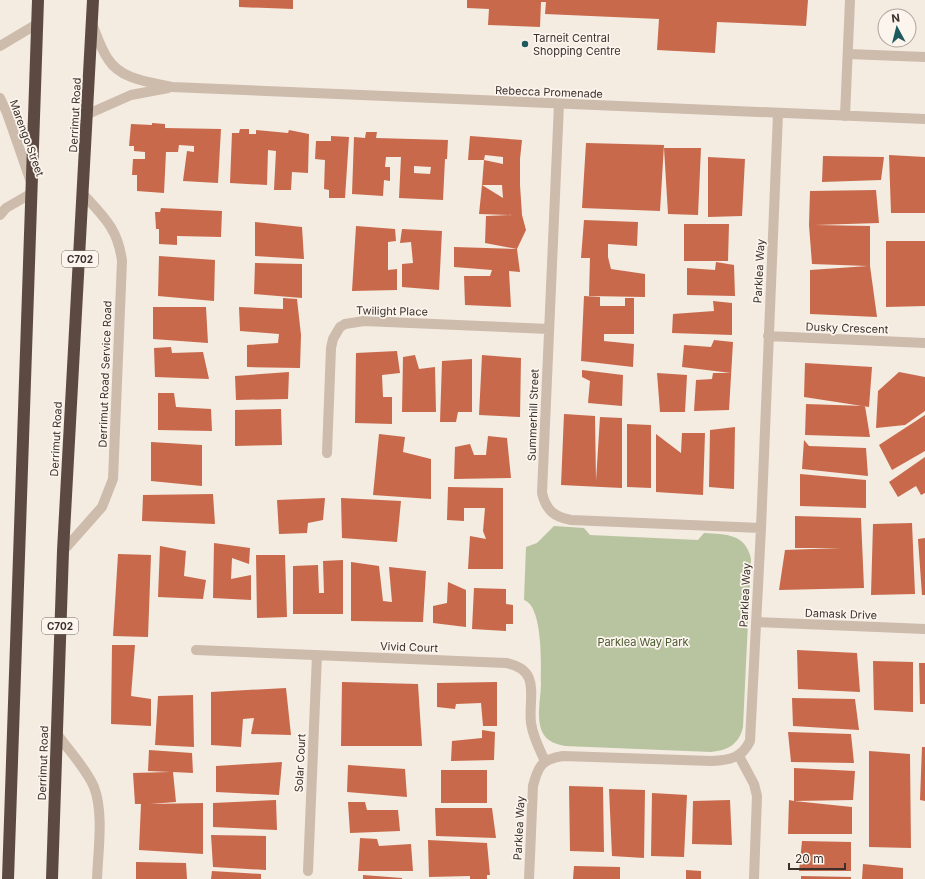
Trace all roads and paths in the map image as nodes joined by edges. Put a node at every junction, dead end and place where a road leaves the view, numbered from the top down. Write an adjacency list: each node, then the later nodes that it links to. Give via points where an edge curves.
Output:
1 (38, 0): 4 (highway)
2 (93, 0): 5 (highway, Derrimut Road / C702)
3 (850, 0): 7 (street)
4 (37, 24): 6 (street); 16 (highway)
5 (92, 24): 9 (street, Rebecca Promenade, via 108,59 118,70 132,78); 12 (highway, Derrimut Road / C702)
6 (0, 46)
7 (848, 54): 8 (street); 14 (street)
8 (925, 57)
9 (172, 87): 11 (street, Rebecca Promenade); 12 (street, Rebecca Promenade, via 131,95)
10 (0, 98): 16 (street, Marengo Street)
11 (559, 104): 13 (street, Rebecca Promenade); 19 (street, Summerhill Street)
12 (88, 114): 17 (highway, Derrimut Road / C702)
13 (778, 114): 14 (street, Rebecca Promenade); 20 (street, Parklea Way)
14 (845, 116): 15 (street, Rebecca Promenade)
15 (925, 119)
16 (32, 190): 18 (street); 34 (highway)
17 (83, 194): 24 (highway, Derrimut Road / C702); 24 (street, Derrimut Road Service Road, via 111,225 122,261 113,479 102,507)
18 (0, 215)
19 (549, 329): 22 (street, Twilight Place, via 364,321 345,324 337,332 331,348); 23 (street, Summerhill Street, via 542,493 551,513 571,520)
20 (768, 336): 21 (street, Dusky Crescent); 23 (street, Parklea Way)
21 (925, 343)
22 (327, 453)
23 (761, 528): 25 (street, Parklea Way)
24 (63, 551): 29 (highway, Derrimut Road / C702)
25 (756, 622): 26 (street, Damask Drive); 30 (street, Parklea Way, via 751,734 746,749)
26 (925, 629)
27 (196, 650): 28 (street, Vivid Court)
28 (317, 655): 31 (street, Vivid Court, via 498,662 516,665 525,671 530,681 534,739); 32 (street, Solar Court)
29 (57, 734): 35 (highway, Derrimut Road / C702); 36 (street, via 89,778 98,799)
30 (739, 756): 31 (street, via 730,760 712,761 563,756); 33 (street, via 754,784 757,796)
31 (545, 761): 37 (street, Parklea Way, via 536,772 533,786)
32 (308, 871)
33 (754, 878)
34 (8, 879)
35 (52, 879)
36 (97, 879)
37 (529, 879)

